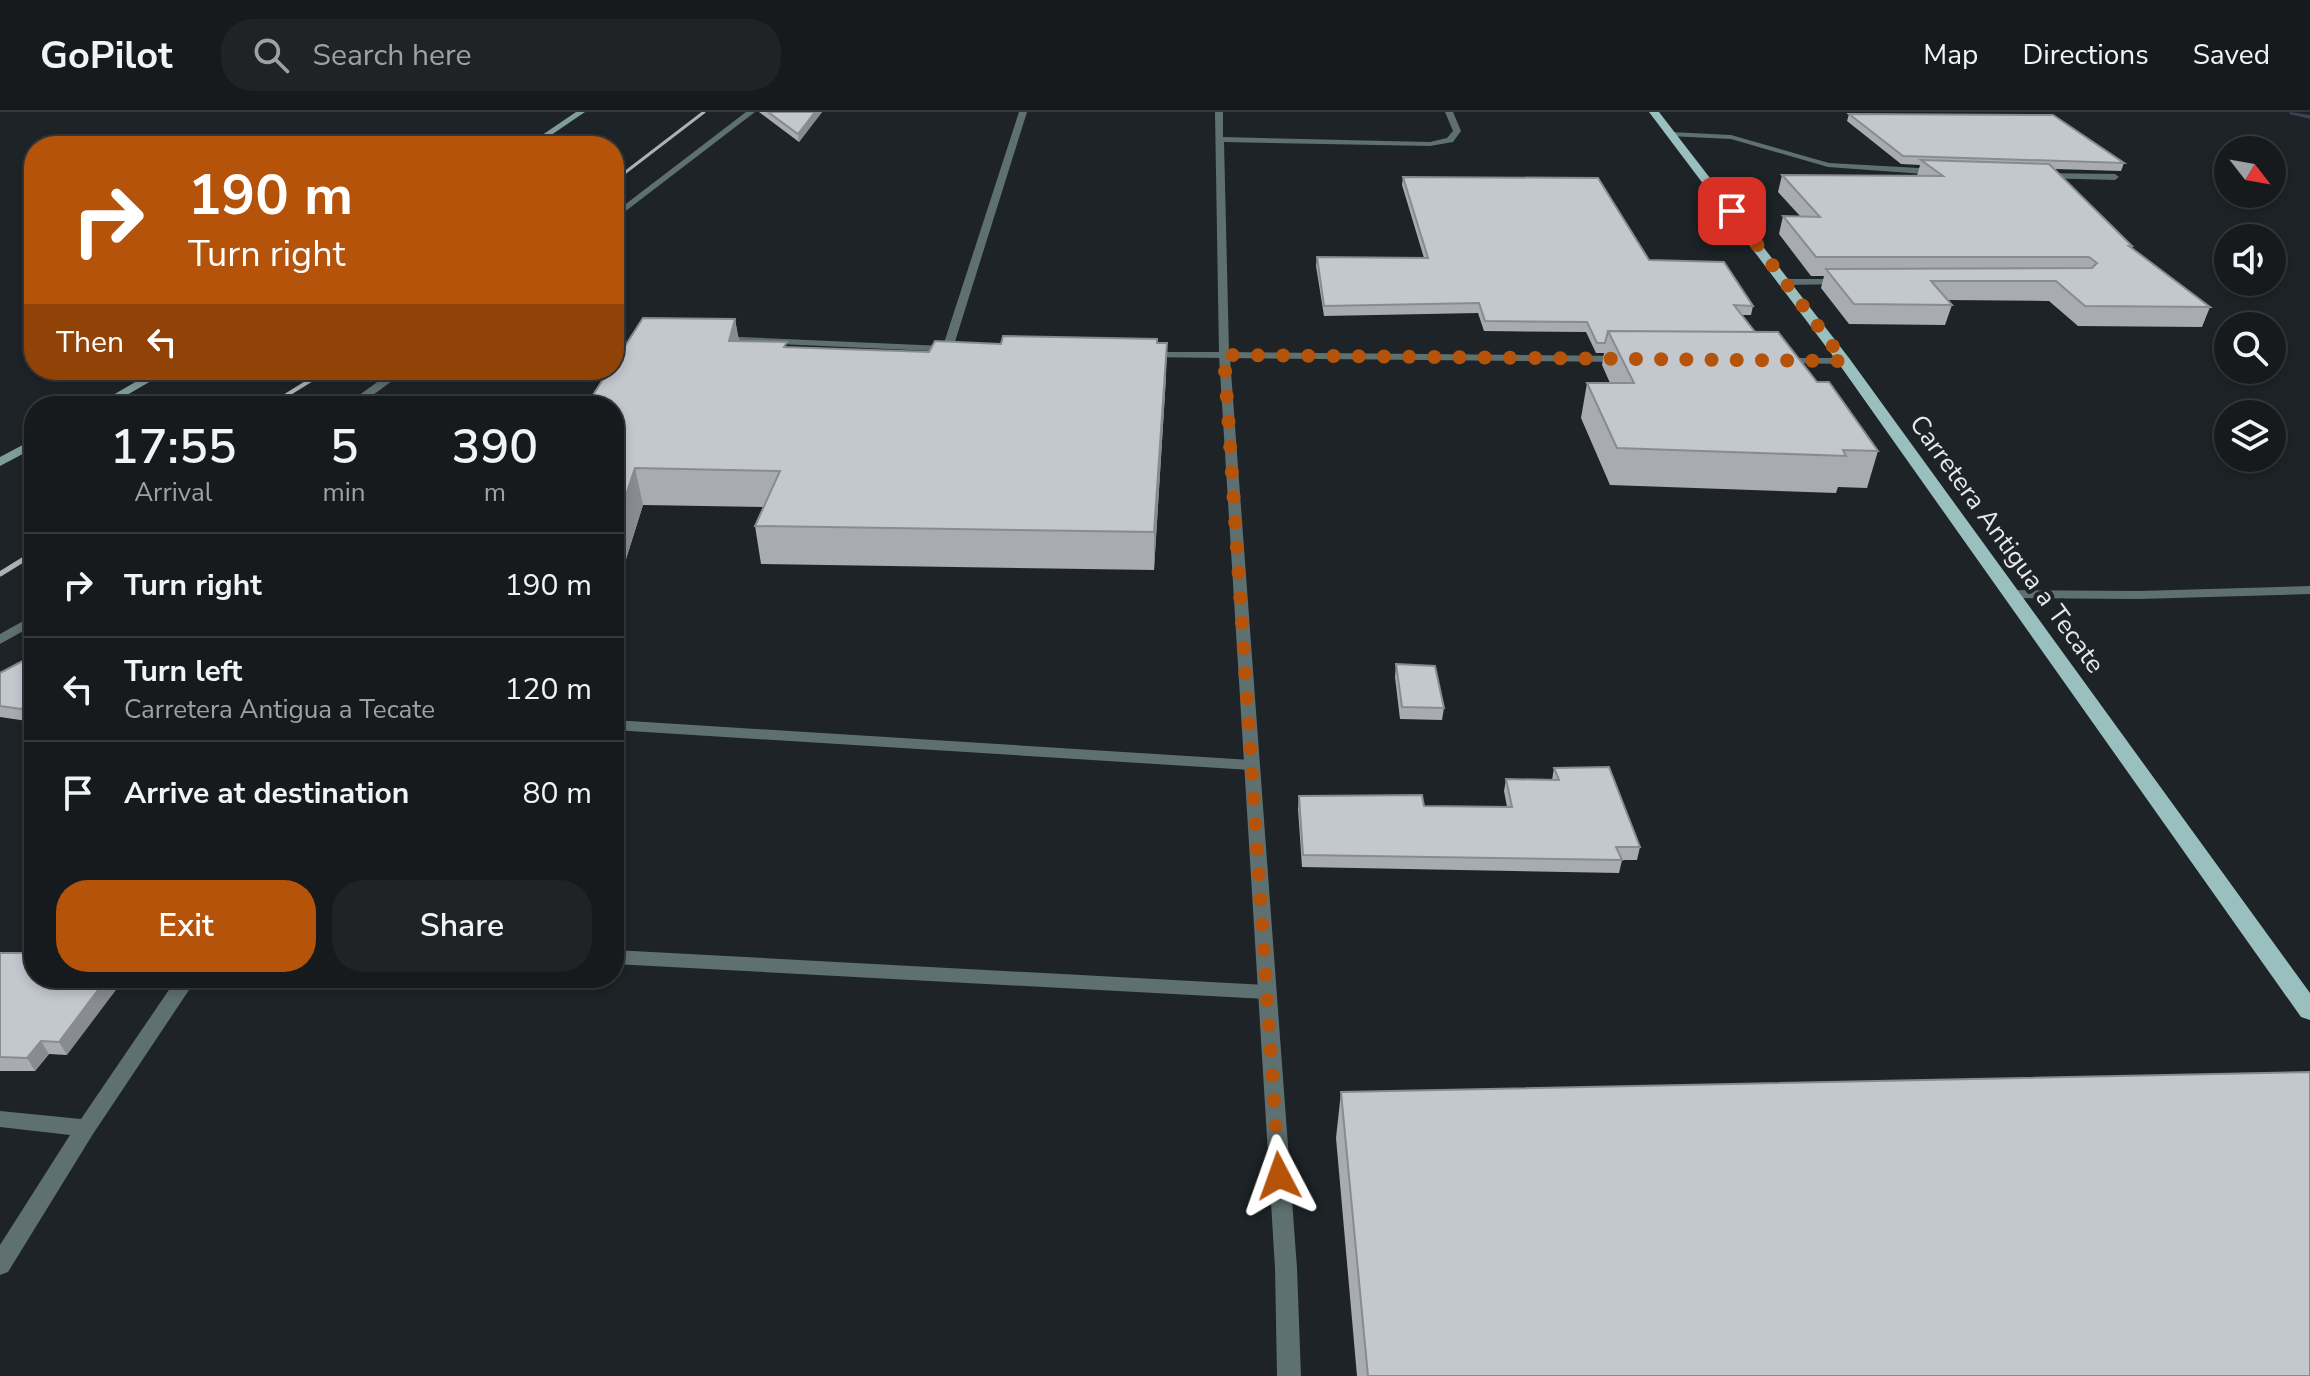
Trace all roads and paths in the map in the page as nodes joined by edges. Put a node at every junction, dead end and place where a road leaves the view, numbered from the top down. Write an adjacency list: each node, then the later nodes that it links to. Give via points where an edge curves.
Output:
1 (581, 112): 8 (street)
2 (751, 112): 13 (street)
3 (1023, 112): 17 (street)
4 (1219, 112): 9 (street)
5 (1449, 112): 9 (street, via 1457,131 1450,140 1430,144)
6 (1654, 112): 7 (main road, Carretera Antigua a Tecate)
7 (1671, 134): 10 (street, via 1731,137 1828,165); 14 (main road, Carretera Antigua a Tecate)
8 (545, 136)
9 (1218, 139): 20 (street)
10 (1946, 172)
11 (2023, 174): 12 (street)
12 (2115, 177)
13 (624, 209)
14 (1785, 282): 15 (street); 23 (main road, Carretera Antigua a Tecate)
15 (1863, 282)
16 (699, 339): 17 (street)
17 (947, 350): 18 (street)
18 (963, 350)
19 (1131, 353): 20 (street)
20 (1224, 355): 21 (street); 35 (street)
21 (1637, 359)
22 (1765, 360): 23 (street)
23 (1844, 361): 31 (main road, Carretera Antigua a Tecate)
24 (146, 380): 26 (street)
25 (387, 380): 27 (street)
26 (118, 396)
27 (364, 396)
28 (24, 449): 29 (street)
29 (0, 462)
30 (2310, 590): 31 (street)
31 (2011, 594): 39 (main road, Carretera Antigua a Tecate)
32 (24, 625): 33 (street)
33 (0, 640)
34 (624, 726): 35 (street)
35 (1251, 765): 38 (street)
36 (624, 958): 38 (street)
37 (180, 988): 41 (street)
38 (1266, 992): 43 (street)
39 (2310, 1011)
40 (0, 1119): 41 (street)
41 (86, 1128): 42 (street)
42 (0, 1265)
43 (1289, 1376)

